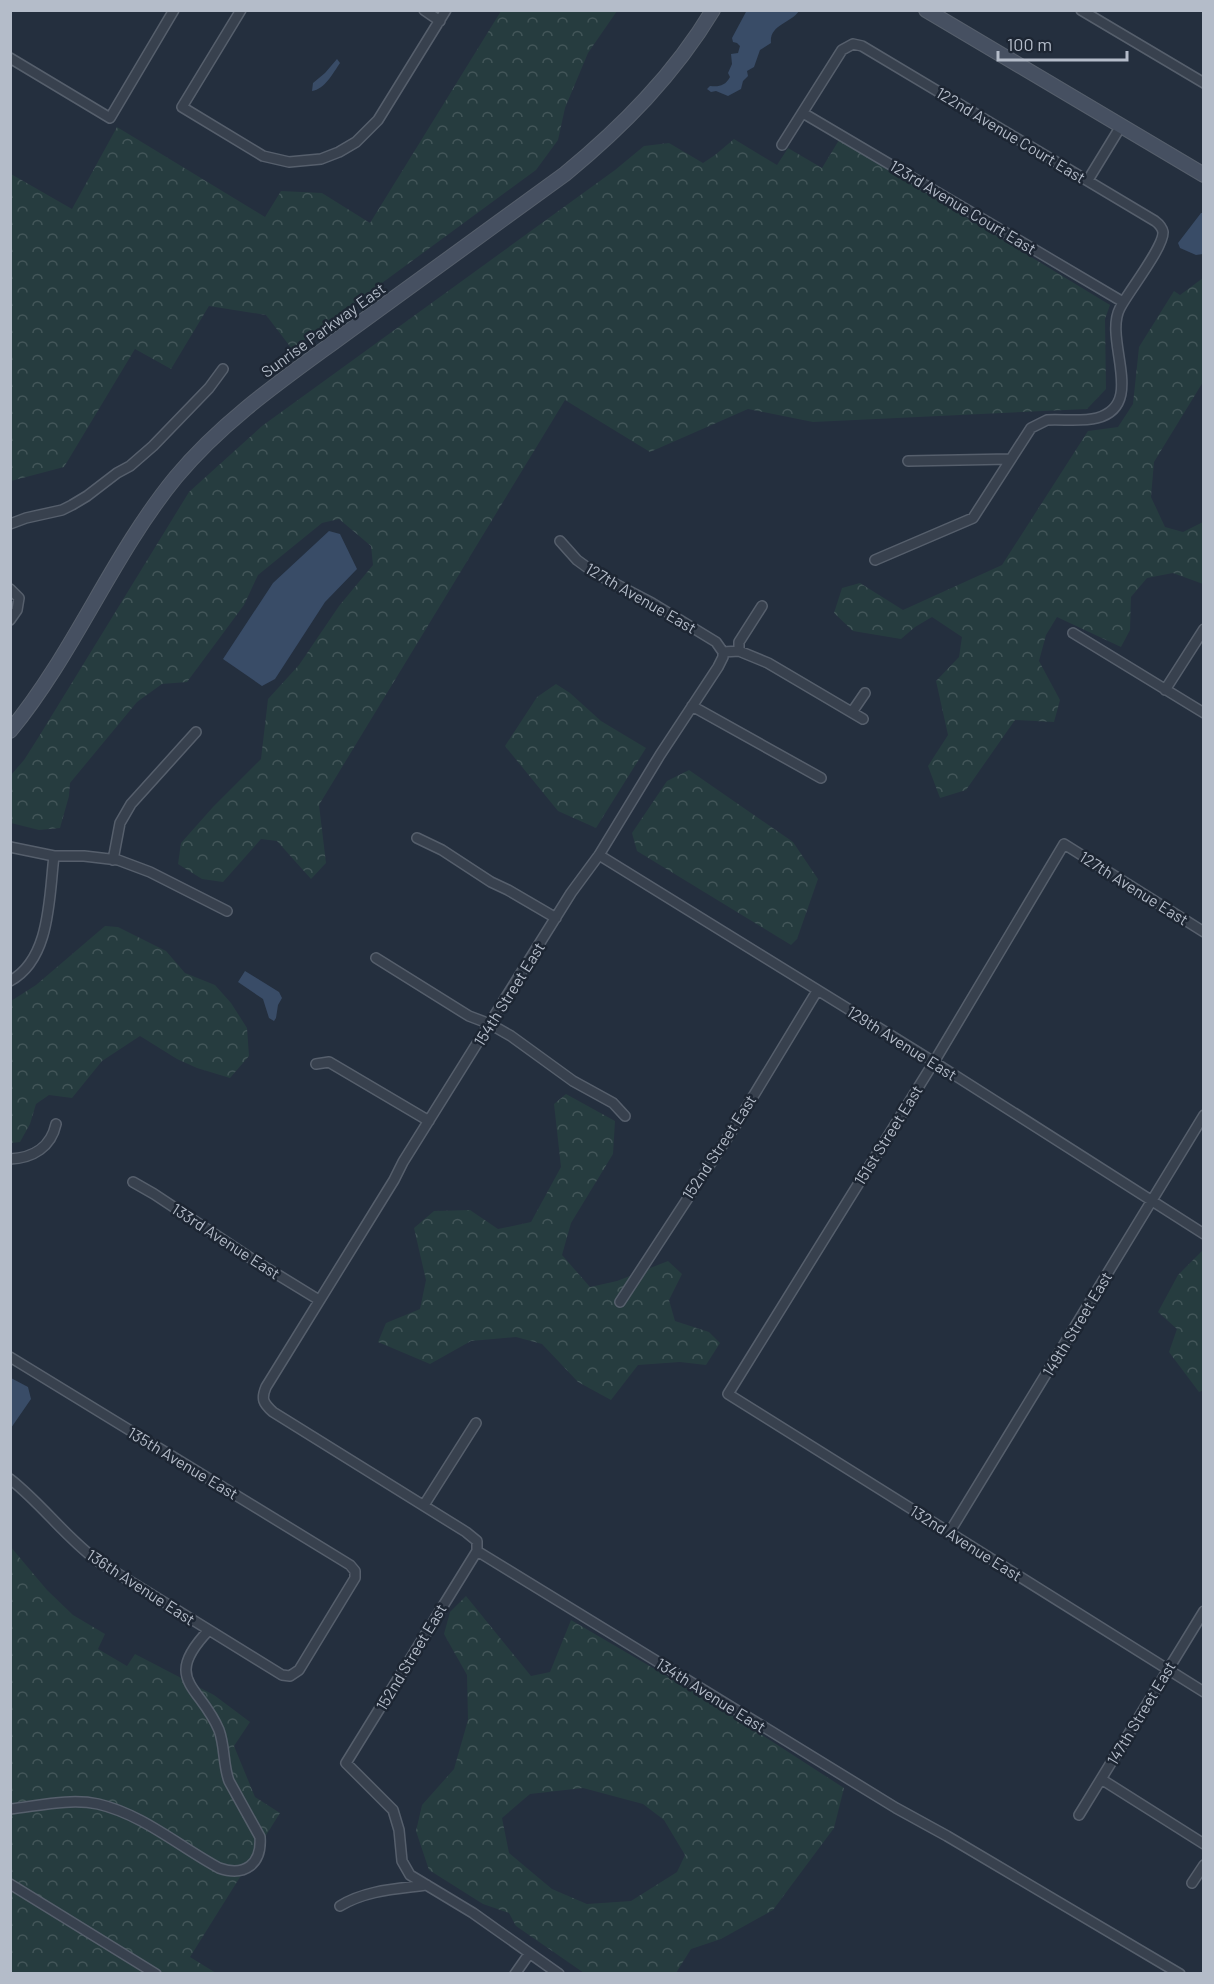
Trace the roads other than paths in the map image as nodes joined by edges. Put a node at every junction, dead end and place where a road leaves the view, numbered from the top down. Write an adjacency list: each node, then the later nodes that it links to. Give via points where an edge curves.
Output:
1 (174, 10): 9 (street, via 110,118)
2 (241, 10): 8 (street, via 182,107 263,156 290,162 321,159 356,142 387,108)
3 (424, 10): 8 (street)
4 (446, 10): 8 (street)
5 (713, 10): 36 (street, Sunrise Parkway East, via 673,68 599,146 258,398 199,451 140,526 55,666)
6 (926, 10): 12 (street)
7 (1081, 10): 10 (street)
8 (440, 21)
9 (10, 58)
10 (1202, 80)
11 (803, 113): 13 (street); 15 (street, 122nd Avenue Court East, via 842,50 853,44 870,50); 16 (street, 123rd Avenue Court East)
12 (1121, 126): 14 (street); 15 (street)
13 (782, 145)
14 (1203, 175)
15 (1088, 180): 16 (street, 122nd Avenue Court East, via 1155,221 1163,233)
16 (1123, 302): 18 (street, via 1116,317 1122,387 1117,406 1095,418 1040,422 1031,428)
17 (223, 369): 20 (street, via 209,388 130,466 72,505)
18 (1010, 459): 19 (street); 22 (street, via 973,518)
19 (908, 461)
20 (10, 524)
21 (560, 541): 29 (street, 127th Avenue East, via 588,568 716,642)
22 (875, 560)
23 (10, 589): 25 (street, via 19,598)
24 (762, 606): 28 (street, via 739,642)
25 (10, 620)
26 (1203, 629): 30 (street)
27 (1073, 633): 30 (street)
28 (738, 651): 29 (street); 33 (street, via 768,663)
29 (723, 652): 32 (street, 154th Street East, via 718,667)
30 (1165, 690): 34 (street)
31 (865, 693): 33 (street)
32 (692, 706): 38 (street); 42 (street, 154th Street East)
33 (852, 712): 35 (street)
34 (1203, 713)
35 (863, 719)
36 (12, 726)
37 (196, 732): 44 (street, via 131,804 120,822)
38 (821, 778)
39 (417, 838): 46 (street)
40 (1064, 844): 47 (street, 127th Avenue East); 52 (street, 151st Street East)
41 (10, 847): 43 (street)
42 (599, 855): 46 (street, 154th Street East); 50 (street, 129th Avenue East)
43 (54, 856): 44 (street); 49 (street, via 39,946 32,962)
44 (113, 860): 45 (street, via 150,872)
45 (227, 911)
46 (556, 918): 51 (street, 154th Street East)
47 (1203, 932)
48 (376, 958): 51 (street, via 469,1016)
49 (10, 981)
50 (817, 991): 52 (street, 129th Avenue East); 63 (street, 152nd Street East, via 737,1123)
51 (490, 1024): 55 (street, via 573,1081 613,1103); 56 (street, 154th Street East)
52 (934, 1062): 60 (street, 129th Avenue East); 65 (street, 151st Street East)
53 (316, 1064): 56 (street, via 329,1062)
54 (1203, 1114): 60 (street, 149th Street East)
55 (625, 1116)
56 (429, 1121): 62 (street, 154th Street East)
57 (56, 1124): 58 (street, via 54,1135 40,1150 24,1158)
58 (10, 1159)
59 (133, 1182): 62 (street, 133rd Avenue East)
60 (1152, 1201): 61 (street, 129th Avenue East); 70 (street, 149th Street East)
61 (1203, 1234)
62 (319, 1300): 66 (street, 154th Street East)
63 (620, 1302)
64 (10, 1358): 75 (street, 135th Avenue East, via 350,1565 355,1571 353,1583 299,1670)
65 (728, 1394): 70 (street, 132nd Avenue East)
66 (262, 1397): 69 (street, 134th Avenue East, via 267,1407 284,1419)
67 (476, 1423): 69 (street)
68 (10, 1479): 73 (street, 136th Avenue East, via 87,1553)
69 (424, 1505): 71 (street, 134th Avenue East, via 474,1538)
70 (950, 1533): 74 (street, 132nd Avenue East)
71 (477, 1551): 84 (street, 152nd Street East, via 346,1763 393,1810 405,1867 410,1875); 90 (street, 134th Avenue East, via 896,1809)
72 (1203, 1611): 74 (street, 147th Street East)
73 (209, 1630): 75 (street, 136th Avenue East); 78 (street, via 194,1645 185,1668 186,1677 220,1733 229,1781 260,1837 261,1846 252,1866 228,1871 219,1868 125,1812 97,1804 59,1803)
74 (1168, 1670): 76 (street, 132nd Avenue East); 77 (street, 147th Street East)
75 (286, 1676)
76 (1203, 1692)
77 (1101, 1779): 79 (street, 147th Street East); 80 (street)
78 (10, 1809)
79 (1079, 1815)
80 (1203, 1844)
81 (1203, 1865): 82 (street)
82 (1192, 1883)
83 (10, 1884): 87 (street)
84 (427, 1885): 85 (street, via 355,1897); 86 (street)
85 (340, 1906)
86 (529, 1954): 88 (street); 89 (street)
87 (156, 1974)
88 (515, 1974)
89 (559, 1974)
90 (1179, 1974)

